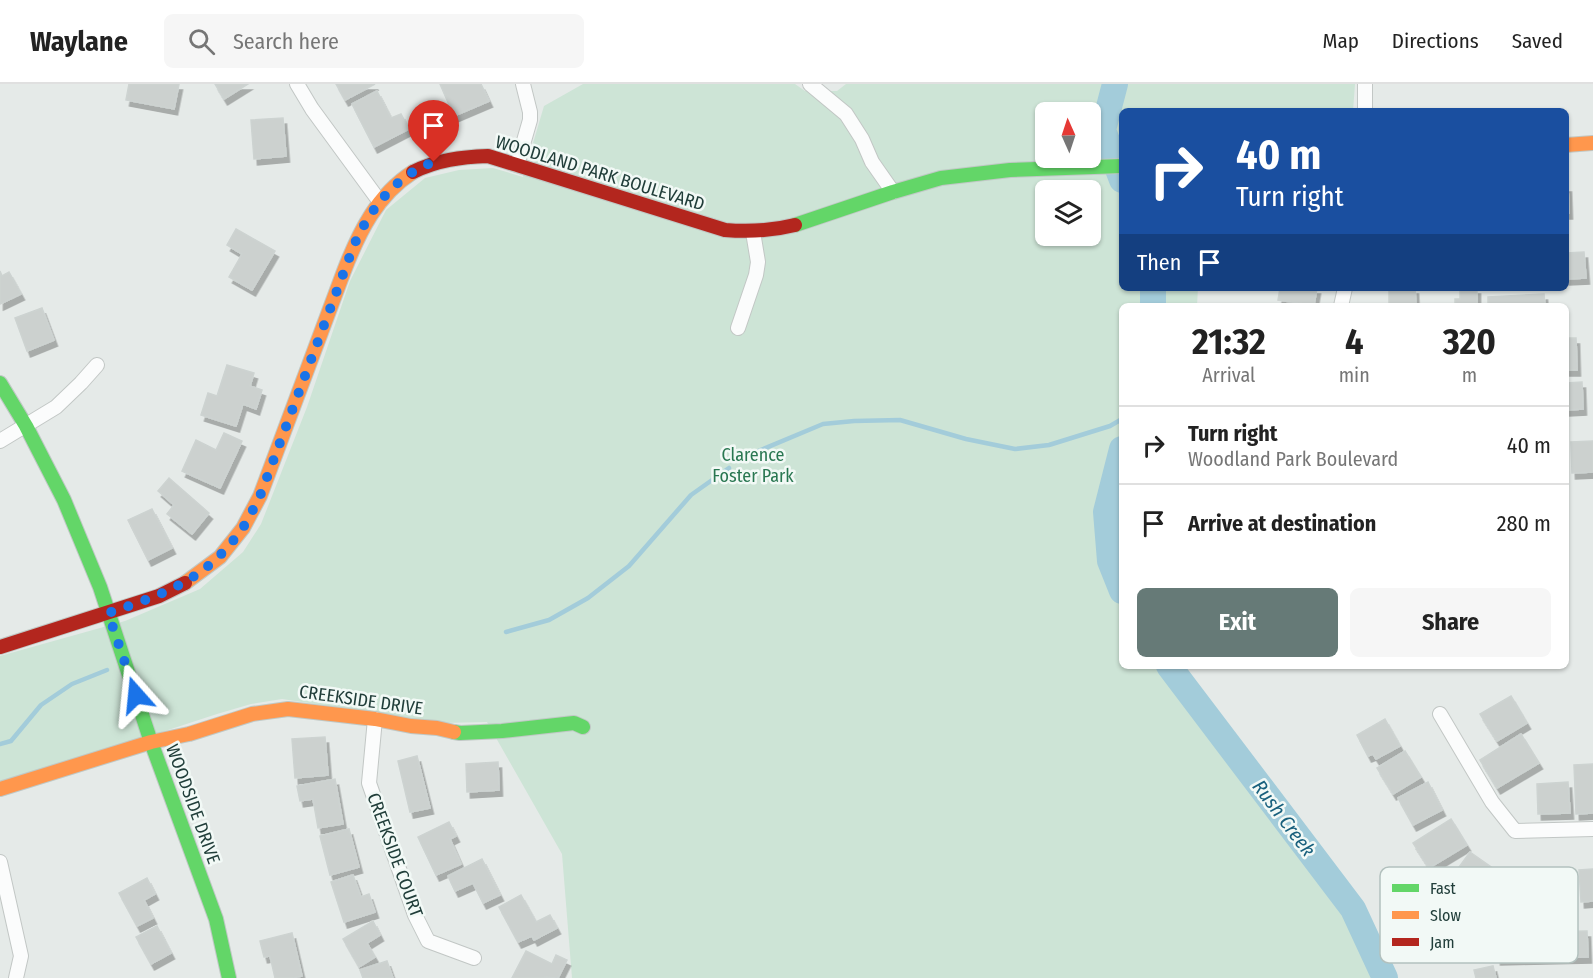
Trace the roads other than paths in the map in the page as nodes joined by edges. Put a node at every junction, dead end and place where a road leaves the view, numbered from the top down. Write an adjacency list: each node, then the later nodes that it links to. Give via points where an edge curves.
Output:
1 (297, 84): 11 (street)
2 (523, 84): 8 (street, via 530,120)
3 (810, 84): 10 (street, via 846,114)
4 (1365, 84): 5 (street)
5 (1365, 108)
6 (1593, 143): 7 (street)
7 (1569, 145)
8 (517, 165): 11 (street, WOODLAND PARK BOULEVARD, via 488,156 434,162 420,167 393,187); 12 (street, WOODLAND PARK BOULEVARD, via 696,222)
9 (1119, 166): 10 (street, WOODLAND PARK BOULEVARD, via 1010,170 941,178)
10 (893, 192): 12 (street, WOODLAND PARK BOULEVARD, via 793,226)
11 (380, 202): 18 (street, WOODLAND PARK BOULEVARD, via 354,245 260,496 243,528 220,557 185,584)
12 (753, 232): 13 (street, via 756,275)
13 (738, 328)
14 (97, 365): 16 (street, via 56,406)
15 (0, 383): 16 (street, WOODSIDE DRIVE)
16 (26, 426): 17 (street); 18 (street, WOODSIDE DRIVE, via 64,500)
17 (0, 441)
18 (108, 613): 19 (street, WOODLAND PARK BOULEVARD); 23 (street, WOODSIDE DRIVE)
19 (0, 647)
20 (1440, 714): 25 (street, via 1492,802 1515,831)
21 (375, 719): 22 (street, CREEKSIDE DRIVE, via 460,733 574,723); 23 (street, CREEKSIDE DRIVE, via 288,709 252,714); 27 (street, CREEKSIDE COURT, via 369,783 415,915 428,941)
22 (583, 727)
23 (151, 742): 24 (street, CREEKSIDE DRIVE); 29 (street, WOODSIDE DRIVE, via 216,919)
24 (0, 789)
25 (1593, 829)
26 (0, 862): 28 (street, via 21,956)
27 (474, 958)
28 (16, 978)
29 (229, 978)

